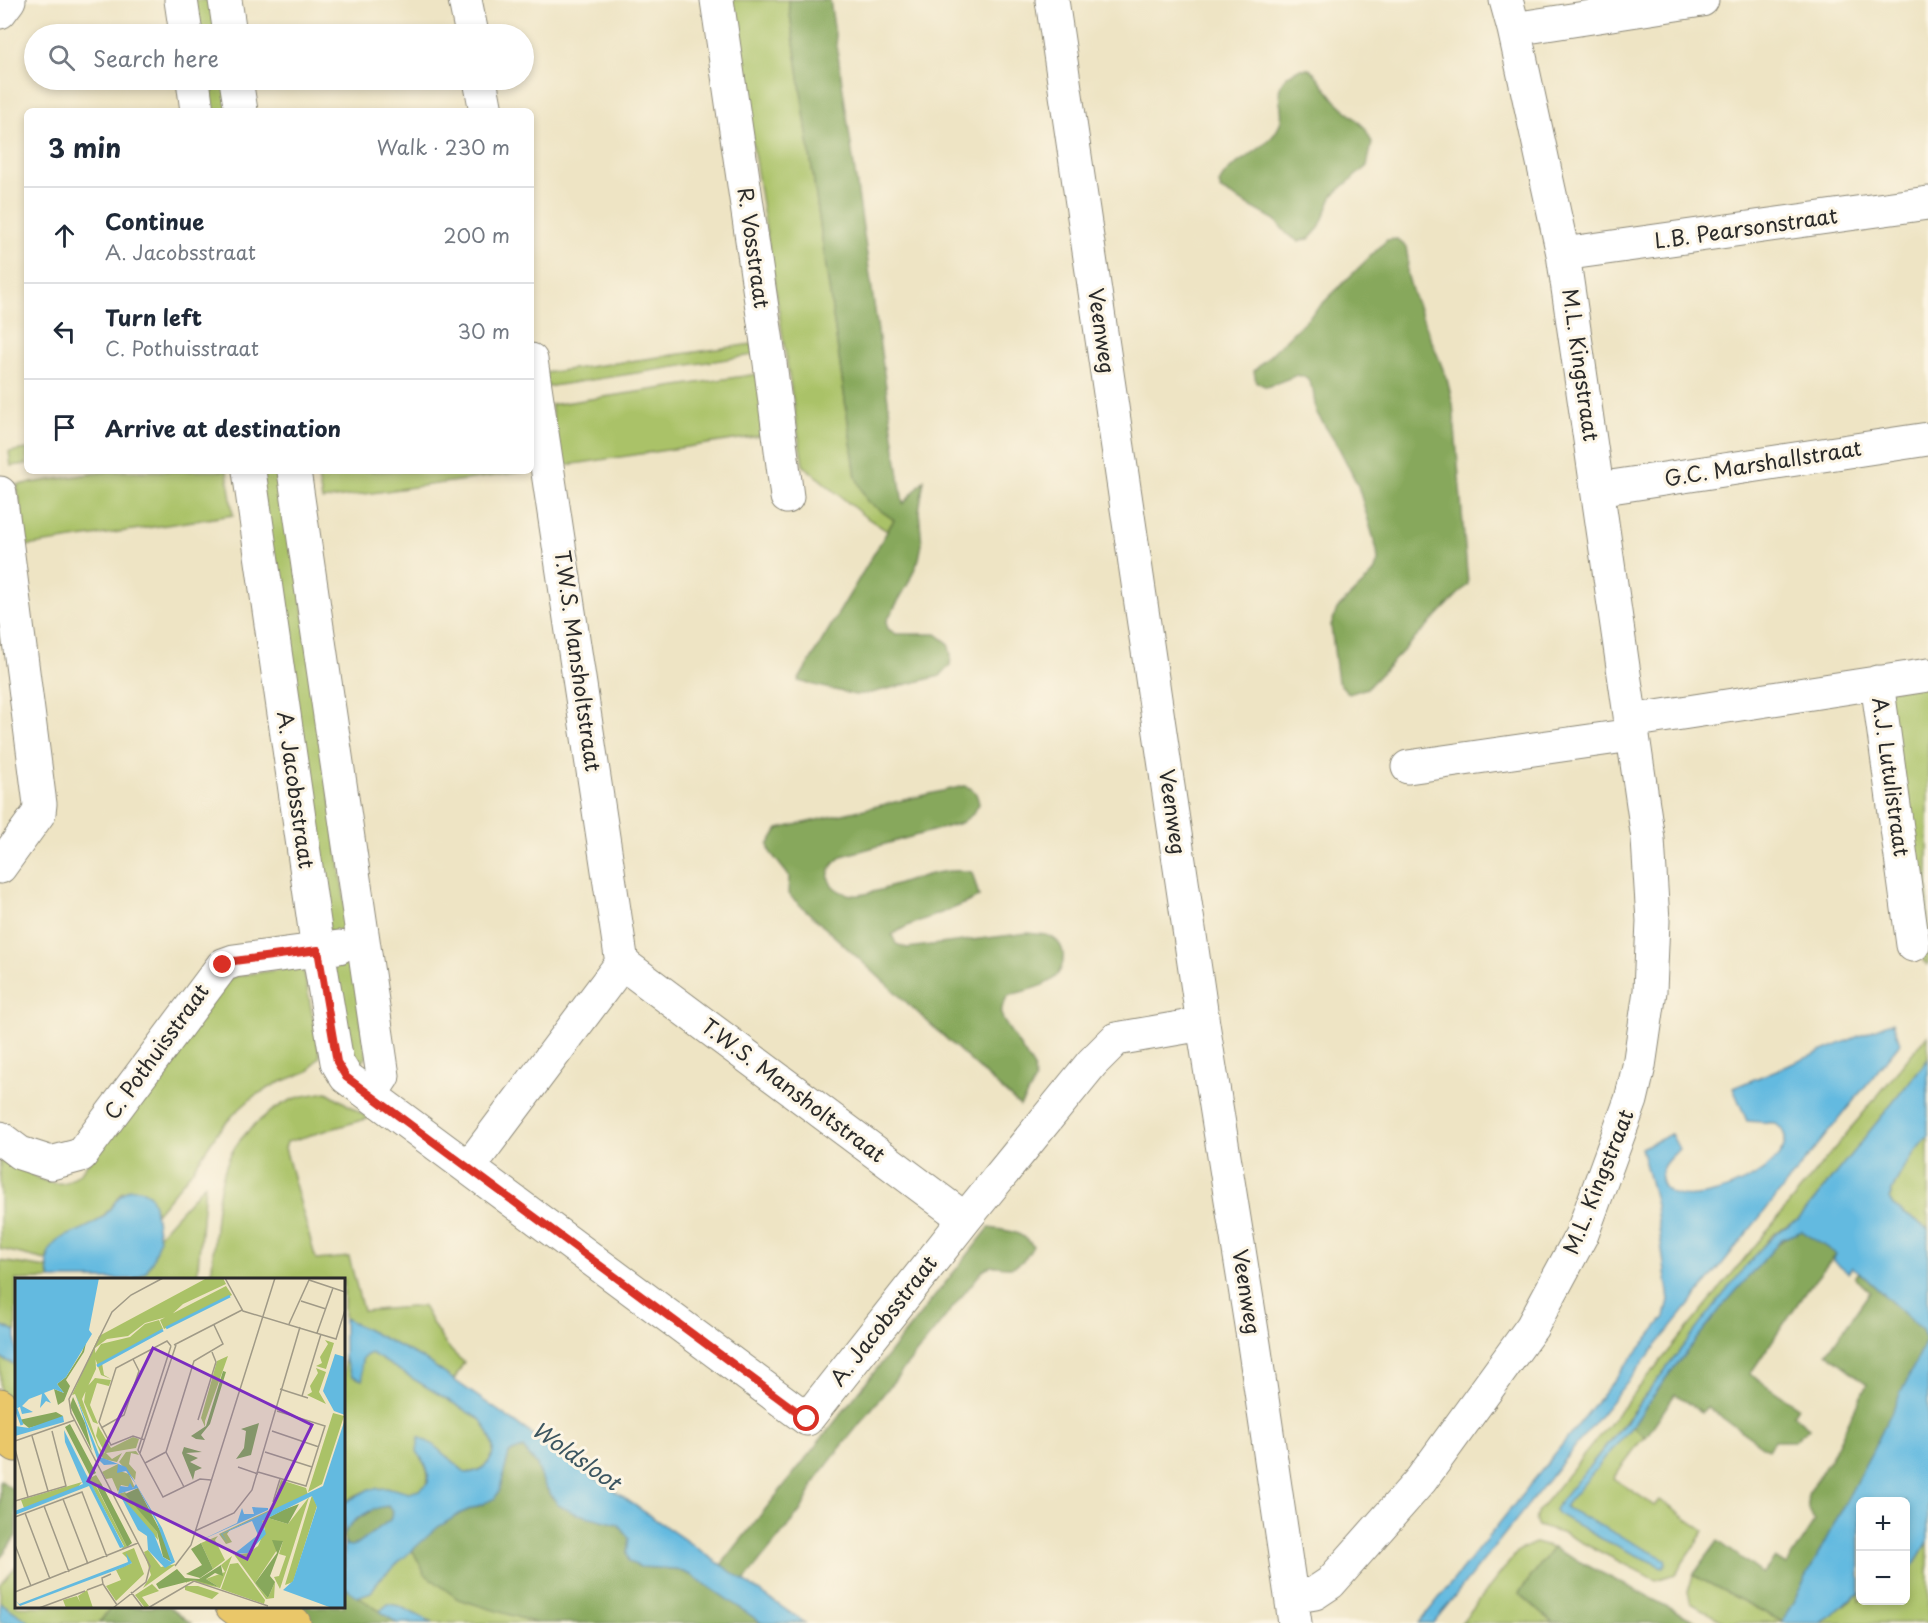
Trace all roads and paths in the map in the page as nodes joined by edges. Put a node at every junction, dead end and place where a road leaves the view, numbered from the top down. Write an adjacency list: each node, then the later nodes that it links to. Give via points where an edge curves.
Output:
1 (9, 0): 8 (street)
2 (181, 0): 10 (street)
3 (225, 0): 11 (street)
4 (465, 0): 12 (street)
5 (717, 0): 27 (street, R. Vosstraat)
6 (1052, 0): 37 (street, Veenweg)
7 (1702, 0): 9 (street)
8 (0, 12)
9 (1510, 15): 20 (street, M.L. Kingstraat)
10 (185, 24)
11 (229, 24)
12 (470, 24)
13 (194, 90): 16 (street)
14 (238, 90): 17 (street)
15 (482, 90): 18 (street)
16 (197, 108)
17 (241, 108)
18 (485, 108)
19 (1928, 203): 20 (street, L.B. Pearsonstraat)
20 (1563, 254): 25 (street, M.L. Kingstraat)
21 (534, 380): 36 (street, T.W.S. Mansholtstraat)
22 (1928, 439): 25 (street, G.C. Marshallstraat)
23 (249, 474): 35 (street, A. Jacobsstraat)
24 (294, 474): 33 (street)
25 (1598, 489): 30 (street, M.L. Kingstraat)
26 (0, 493): 32 (street, via 40,804 39,813)
27 (787, 497)
28 (1928, 675): 29 (street, A.J. Lutulistraat)
29 (1877, 682): 30 (street, A.J. Lutulistraat); 34 (street, A.J. Lutulistraat)
30 (1631, 728): 31 (street); 48 (street, M.L. Kingstraat, via 1648,839 1653,921 1650,991 1632,1100 1582,1234 1532,1327 1421,1480 1329,1583)
31 (1408, 767)
32 (0, 867)
33 (364, 942): 35 (street, C. Pothuisstraat); 38 (street, via 383,1076)
34 (1913, 945)
35 (318, 950): 38 (street, A. Jacobsstraat, via 337,1062); 39 (street, C. Pothuisstraat, via 223,965 81,1155 51,1163 20,1153)
36 (622, 963): 40 (street); 41 (street, T.W.S. Mansholtstraat)
37 (1203, 1024): 41 (street, A. Jacobsstraat, via 1116,1039); 48 (street, Veenweg)
38 (359, 1086): 40 (street, A. Jacobsstraat)
39 (0, 1138)
40 (469, 1167): 41 (street, A. Jacobsstraat, via 807,1419)
41 (965, 1219)
42 (0, 1405): 43 (main road)
43 (15, 1416)
44 (0, 1433): 45 (main road)
45 (15, 1444)
46 (235, 1608): 49 (main road)
47 (274, 1608): 50 (main road)
48 (1294, 1610)
49 (254, 1623)
50 (294, 1623)

